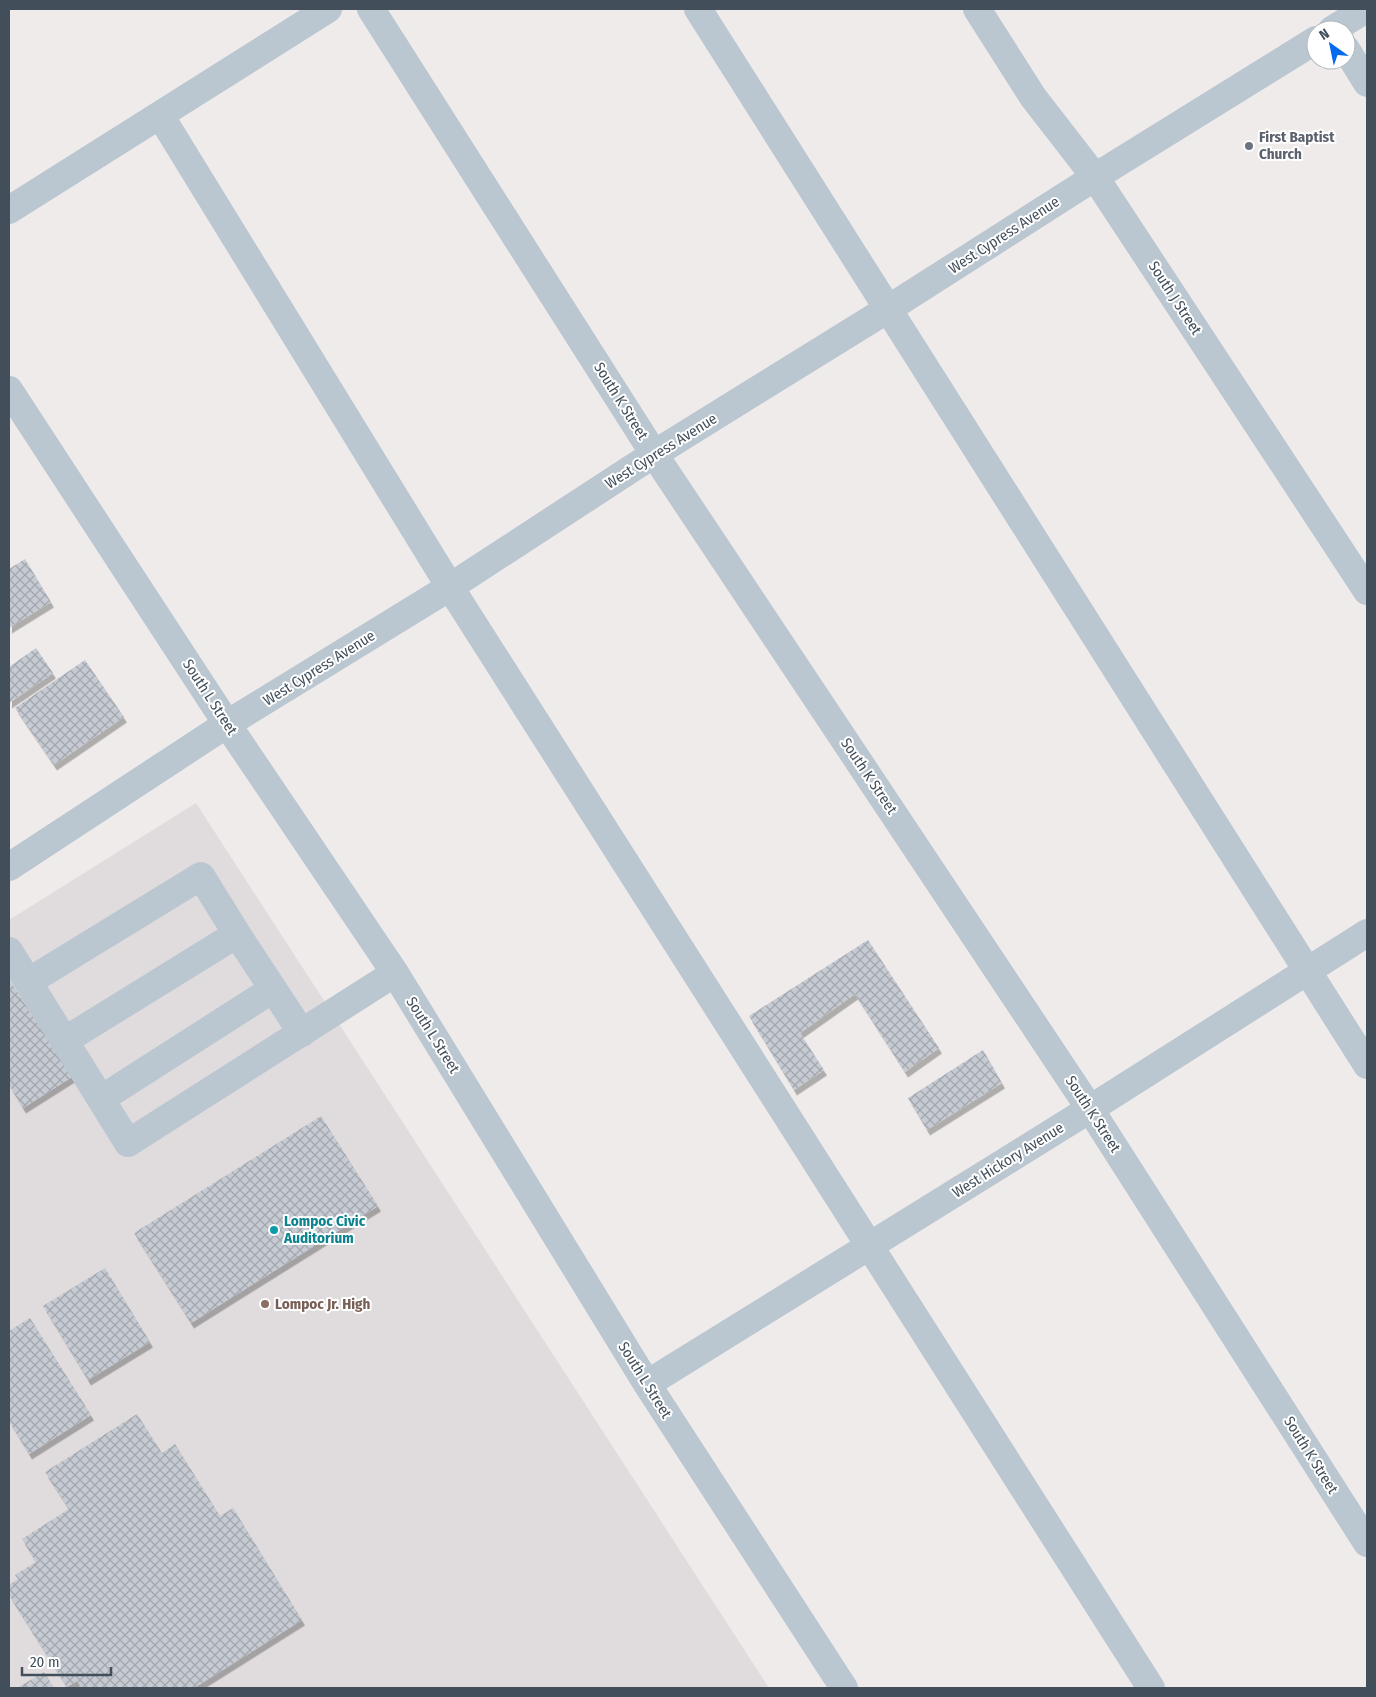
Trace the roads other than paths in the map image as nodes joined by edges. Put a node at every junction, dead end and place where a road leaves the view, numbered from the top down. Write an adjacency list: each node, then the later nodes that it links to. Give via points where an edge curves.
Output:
1 (328, 9): 10 (street)
2 (371, 9): 15 (street, South K Street)
3 (698, 9): 13 (street)
4 (977, 9): 11 (street, South J Street, via 1033,98)
5 (1366, 9): 6 (street, West Cypress Avenue)
6 (1352, 20)
7 (1306, 51): 11 (street, West Cypress Avenue)
8 (1356, 68): 9 (street)
9 (1367, 83)
10 (160, 115): 12 (street); 16 (street)
11 (1095, 177): 13 (street, West Cypress Avenue); 17 (street, South J Street)
12 (9, 210)
13 (888, 309): 15 (street, West Cypress Avenue); 23 (street)
14 (9, 390): 18 (street, South L Street)
15 (654, 454): 16 (street, West Cypress Avenue); 31 (street, South K Street)
16 (450, 587): 18 (street, West Cypress Avenue); 32 (street)
17 (1367, 591)
18 (227, 724): 19 (street, West Cypress Avenue); 24 (street, South L Street)
19 (10, 862)
20 (1367, 933): 23 (street, West Hickory Avenue)
21 (236, 934): 25 (street, via 201,876); 26 (street); 28 (street)
22 (9, 951): 25 (street)
23 (1308, 972): 29 (street); 31 (street, West Hickory Avenue)
24 (395, 973): 27 (street); 33 (street, South L Street)
25 (28, 982): 28 (street)
26 (273, 989): 27 (street); 30 (street)
27 (302, 1033): 30 (street, via 128,1143)
28 (64, 1041): 30 (street)
29 (1367, 1065)
30 (100, 1099)
31 (1090, 1109): 32 (street, West Hickory Avenue); 34 (street, South K Street)
32 (869, 1247): 33 (street, West Hickory Avenue); 36 (street)
33 (647, 1384): 35 (street, South L Street)
34 (1367, 1544)
35 (844, 1688)
36 (1151, 1688)

